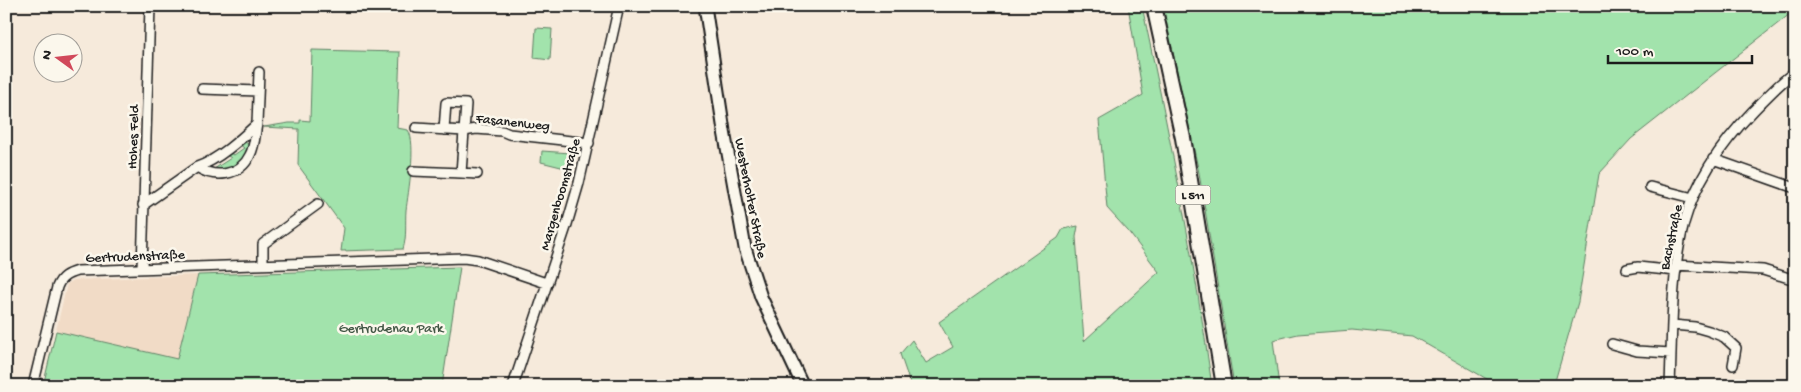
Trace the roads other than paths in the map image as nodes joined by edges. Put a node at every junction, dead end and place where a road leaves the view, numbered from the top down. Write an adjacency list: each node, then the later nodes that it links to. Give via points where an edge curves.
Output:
1 (150, 6): 23 (street, Hohes Feld)
2 (619, 6): 13 (street, Margenboomstraße)
3 (706, 6): 36 (street, Westerholter Straße, via 722,122 744,241 761,298)
4 (1154, 6): 37 (highway, L 511, via 1183,138)
5 (259, 72): 8 (street)
6 (1795, 72): 14 (street, Bachstraße, via 1742,122)
7 (202, 89): 8 (street)
8 (258, 91): 9 (street)
9 (257, 124): 15 (street); 15 (street, via 250,156 234,171 212,174)
10 (416, 128): 11 (street, Fasanenweg)
11 (444, 130): 12 (street, Fasanenweg); 12 (street, Fasanenweg, via 446,103 466,104)
12 (464, 131): 13 (street, Fasanenweg, via 502,131); 17 (street, Fasanenweg)
13 (588, 143): 29 (street, Margenboomstraße, via 567,224)
14 (1714, 159): 20 (street); 21 (street, Bachstraße)
15 (197, 167): 23 (street)
16 (413, 171): 17 (street)
17 (461, 173): 18 (street)
18 (477, 174)
19 (1650, 186): 21 (street)
20 (1795, 188)
21 (1693, 198): 26 (street, Bachstraße, via 1684,224)
22 (318, 204): 24 (street, via 263,244)
23 (143, 205): 25 (street, Hohes Feld)
24 (263, 264): 25 (street, Gertrudenstraße); 29 (street, Gertrudenstraße, via 464,258)
25 (142, 268): 34 (street, Gertrudenstraße, via 77,271 60,280)
26 (1676, 268): 27 (street); 28 (street, via 1762,270); 30 (street, Bachstraße)
27 (1627, 269)
28 (1795, 280)
29 (546, 283): 35 (street, Margenboomstraße)
30 (1672, 326): 32 (street, Bachstraße); 33 (street, via 1695,327 1724,337 1736,348)
31 (1612, 344): 32 (street, via 1637,351)
32 (1671, 353): 38 (street, Bachstraße)
33 (1733, 365)
34 (33, 386)
35 (512, 386)
36 (803, 386)
37 (1224, 386)
38 (1670, 386)

